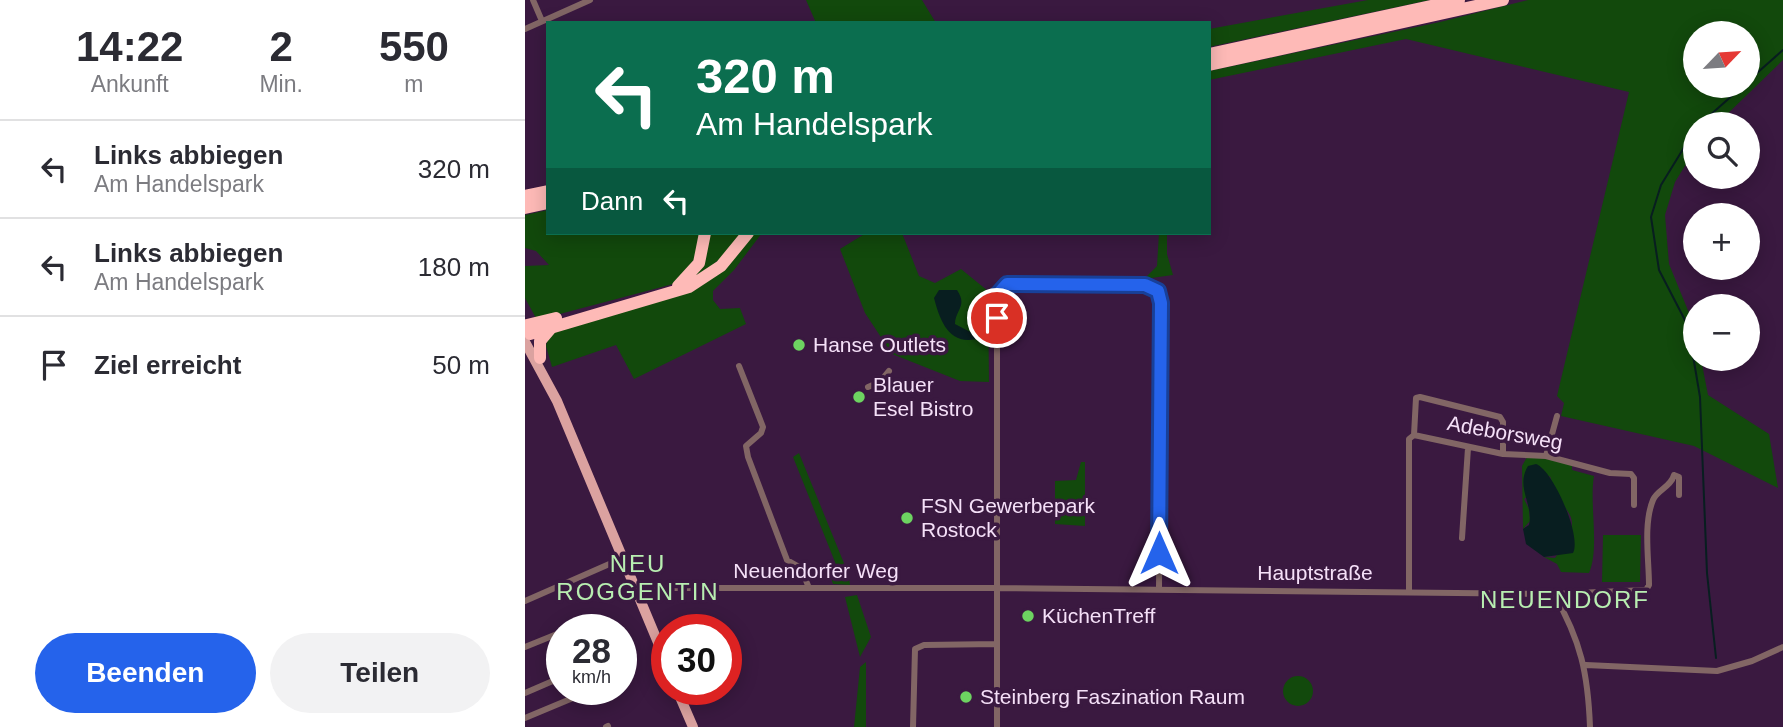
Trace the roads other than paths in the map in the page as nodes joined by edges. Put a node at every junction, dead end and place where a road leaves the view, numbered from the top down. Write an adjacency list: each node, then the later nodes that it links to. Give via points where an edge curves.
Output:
1 (533, 0): 5 (street)
2 (590, 0): 5 (street)
3 (1459, 0): 7 (highway)
4 (1503, 0): 8 (highway)
5 (542, 21): 6 (street)
6 (525, 29)
7 (1211, 54)
8 (1211, 65)
9 (546, 191): 10 (highway)
10 (525, 196)
11 (546, 203): 12 (highway)
12 (525, 208)
13 (705, 235): 16 (highway, via 699,263 680,285)
14 (746, 235): 15 (highway, via 721,266 698,282)
15 (551, 328): 16 (highway); 17 (highway, via 540,341)
16 (526, 330): 17 (main road); 23 (main road)
17 (540, 358): 23 (main road)
18 (739, 366): 34 (street, via 763,427 746,446 748,457 787,560 801,568)
19 (889, 371): 20 (street)
20 (880, 382): 21 (street); 22 (street)
21 (868, 387)
22 (891, 389)
23 (551, 390): 32 (main road)
24 (1557, 416): 28 (street)
25 (1414, 435): 26 (street, Adeborsweg); 27 (street, via 1414,402 1420,397 1500,417); 37 (street, via 1409,439)
26 (1468, 448): 27 (street, Adeborsweg); 31 (street)
27 (1503, 454): 28 (street, Adeborsweg)
28 (1546, 456): 30 (street, Adeborsweg, via 1609,473 1631,474)
29 (1679, 495): 38 (street, Hauptstraße, via 1679,477 1674,475 1653,498 1646,590)
30 (1634, 505)
31 (1462, 538)
32 (623, 558): 33 (main road); 39 (street)
33 (635, 588): 34 (street, Neuendorfer Weg); 40 (main road)
34 (809, 588): 35 (street, Neuendorfer Weg)
35 (997, 588): 36 (street, Hauptstraße); 36 (street, via 999,291 1007,284 1145,285 1158,291); 42 (street)
36 (1159, 589): 37 (street, Hauptstraße)
37 (1409, 590): 38 (street, Hauptstraße)
38 (1554, 594): 45 (street)
39 (525, 601)
40 (651, 626)
41 (546, 638): 43 (street)
42 (997, 644): 52 (street, via 915,649); 53 (street)
43 (525, 647)
44 (1783, 647): 45 (street, via 1717,671)
45 (1586, 665): 54 (street)
46 (546, 684): 47 (street)
47 (525, 693)
48 (556, 705): 50 (street)
49 (683, 705): 51 (main road)
50 (525, 718)
51 (693, 727)
52 (913, 727)
53 (997, 727)
54 (1590, 727)

